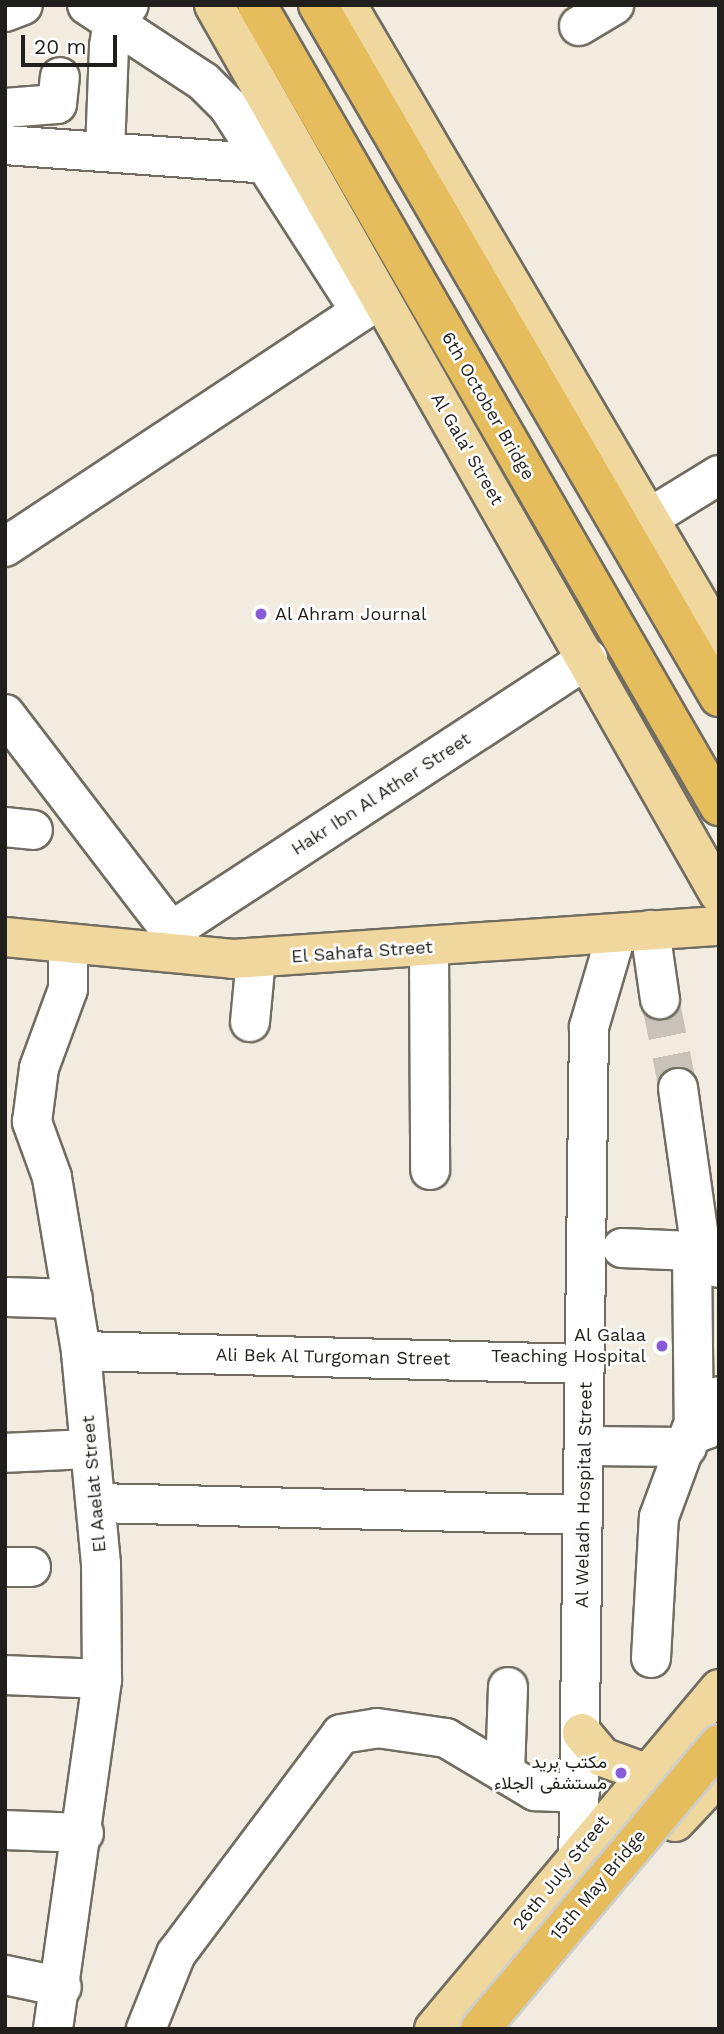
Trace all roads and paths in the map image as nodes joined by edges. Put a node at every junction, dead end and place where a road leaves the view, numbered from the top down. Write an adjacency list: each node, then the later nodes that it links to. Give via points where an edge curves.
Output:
1 (23, 5): 8 (street)
2 (214, 5): 15 (main road, Al Gala' Street)
3 (257, 5): 23 (highway, 6th October Bridge)
4 (318, 5): 21 (highway)
5 (347, 5): 17 (main road)
6 (614, 5): 9 (street)
7 (110, 11): 13 (street); 14 (street, via 204,82)
8 (5, 12)
9 (579, 26)
10 (60, 77): 11 (street, via 57,104)
11 (20, 108): 12 (street)
12 (18, 146): 13 (street)
13 (105, 150): 14 (street)
14 (267, 164): 15 (street)
15 (370, 305): 18 (street); 20 (main road, Al Gala' Street)
16 (719, 475): 17 (street)
17 (649, 518): 19 (main road)
18 (5, 547)
19 (719, 638)
20 (588, 658): 24 (main road, Al Gala' Street); 28 (street, Hakr Ibn Al Ather Street, via 388,776)
21 (719, 697)
22 (5, 714): 28 (street)
23 (719, 806)
24 (719, 894)
25 (719, 926): 26 (main road, El Sahafa Street)
26 (633, 933): 30 (main road, El Sahafa Street); 32 (street); 36 (street, Al Weladh Hospital Street, via 589,1027)
27 (5, 937): 29 (main road, El Sahafa Street)
28 (181, 944): 29 (main road, El Sahafa Street); 31 (main road, El Sahafa Street)
29 (68, 948): 39 (street, El Aaelat Street, via 68,989 39,1068 32,1122 52,1177)
30 (429, 948): 31 (main road, El Sahafa Street); 35 (street)
31 (256, 958): 33 (street)
32 (660, 999)
33 (250, 1022)
34 (678, 1088): 37 (street)
35 (430, 1170)
36 (609, 1248): 37 (street); 41 (street, Al Weladh Hospital Street)
37 (704, 1255): 43 (street)
38 (5, 1297): 39 (street)
39 (73, 1299): 40 (street, El Aaelat Street)
40 (81, 1351): 41 (street, Ali Bek Al Turgoman Street); 45 (street, El Aaelat Street)
41 (585, 1364): 44 (street, Al Weladh Hospital Street)
42 (719, 1396): 43 (street, via 704,1433)
43 (689, 1438): 44 (street); 49 (street, via 659,1517)
44 (584, 1446): 48 (street, Al Weladh Hospital Street)
45 (90, 1449): 46 (street); 47 (street, El Aaelat Street)
46 (5, 1453)
47 (96, 1503): 48 (street); 51 (street, El Aaelat Street)
48 (583, 1515): 54 (street, Al Weladh Hospital Street)
49 (651, 1658)
50 (5, 1675): 51 (street)
51 (102, 1679): 61 (street, El Aaelat Street)
52 (508, 1687): 57 (street)
53 (719, 1689): 56 (main road, 26th July Street)
54 (582, 1733): 56 (main road, via 602,1757); 59 (street, Al Weladh Hospital Street)
55 (719, 1744): 70 (highway, 15th May Bridge, bridge)
56 (643, 1772): 59 (main road, 26th July Street)
57 (505, 1773): 59 (street, via 551,1797); 68 (street, via 446,1738 377,1728 341,1734 176,1954)
58 (719, 1775): 63 (main road)
59 (594, 1804): 62 (main road, 26th July Street); 63 (main road, via 617,1850)
60 (5, 1830): 61 (street)
61 (85, 1833): 66 (street, El Aaelat Street)
62 (579, 1850): 64 (street); 69 (main road, 26th July Street)
63 (644, 1856): 64 (main road)
64 (575, 1931): 71 (main road)
65 (5, 1975): 66 (street)
66 (62, 1987): 67 (street, El Aaelat Street)
67 (57, 2028)
68 (146, 2029)
69 (434, 2029)
70 (480, 2029)
71 (494, 2029)

